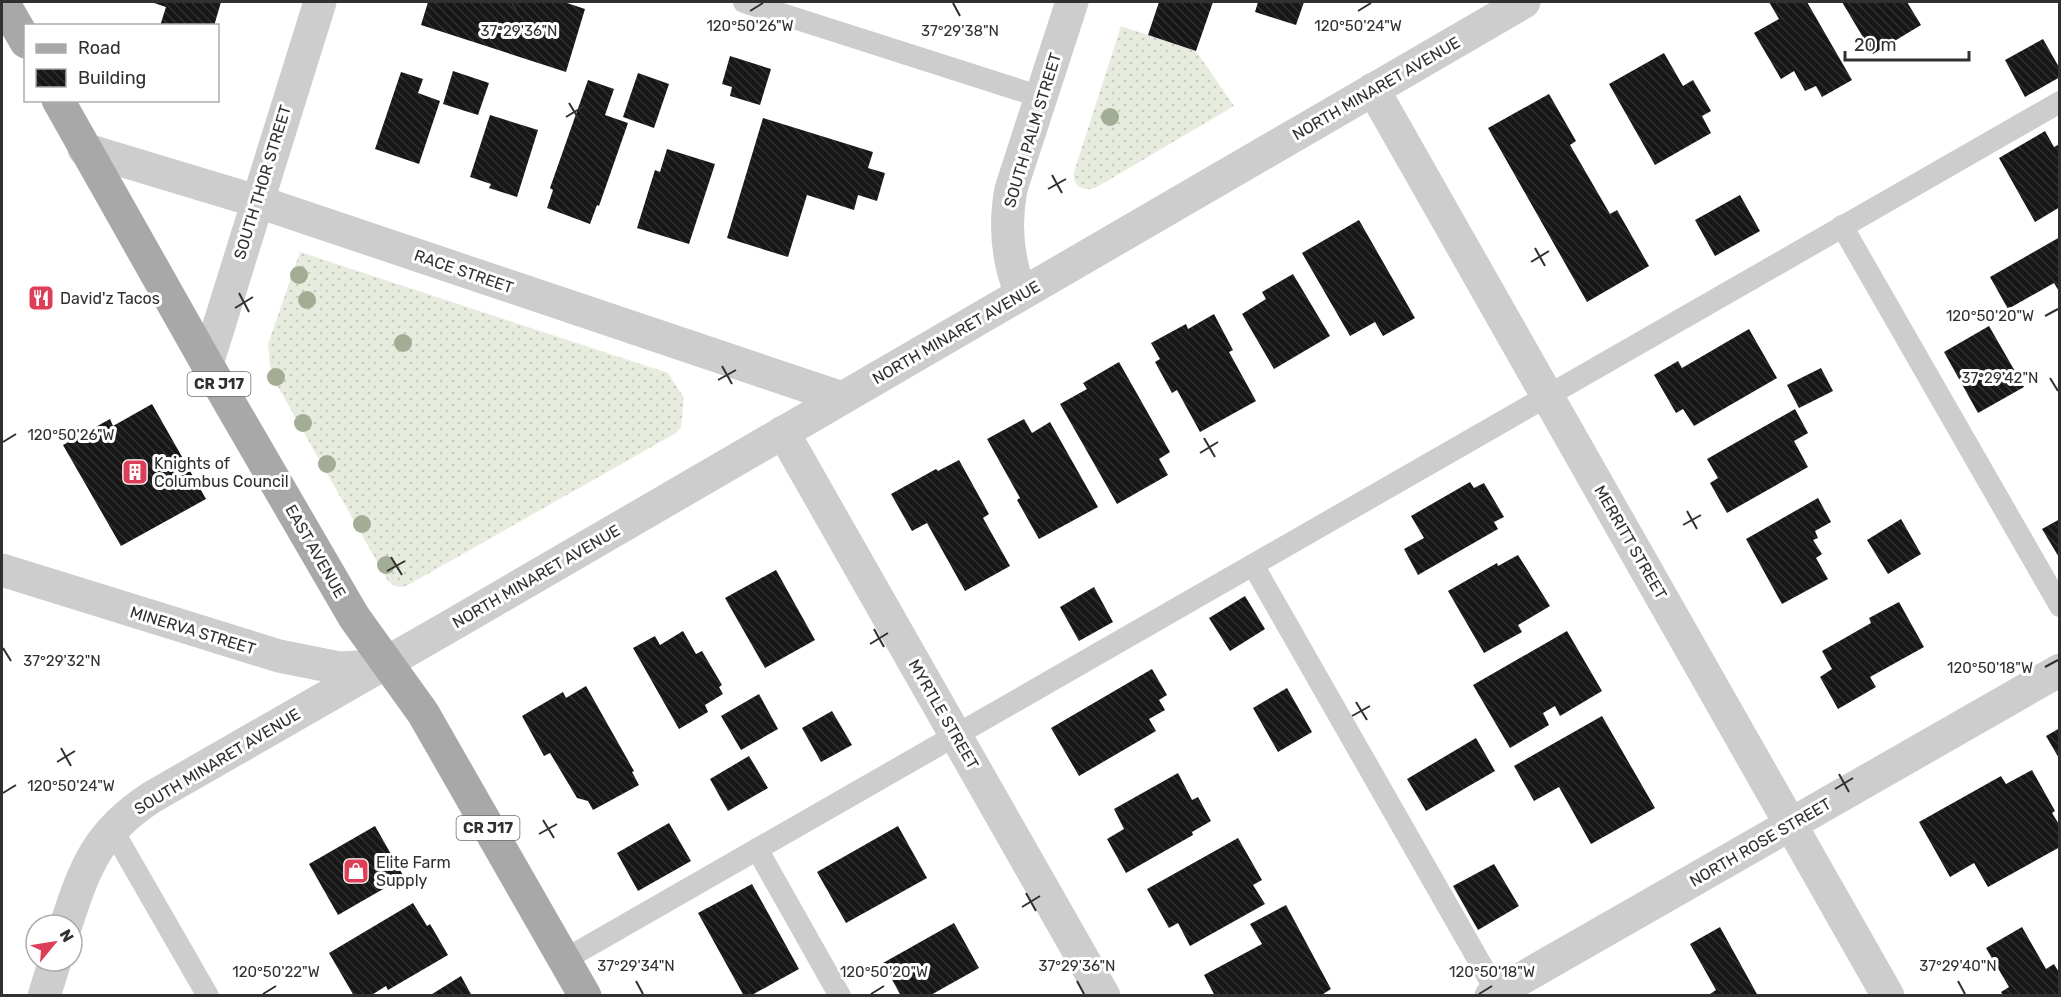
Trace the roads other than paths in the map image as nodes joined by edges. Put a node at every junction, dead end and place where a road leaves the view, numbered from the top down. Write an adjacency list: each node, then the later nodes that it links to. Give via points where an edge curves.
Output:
1 (3, 2): 6 (main road)
2 (320, 2): 12 (street, SOUTH THOR STREET)
3 (744, 2): 8 (lane)
4 (1072, 2): 8 (street, SOUTH PALM STREET)
5 (1524, 2): 7 (street, NORTH MINARET AVENUE)
6 (24, 39)
7 (1373, 89): 14 (street, NORTH MINARET AVENUE); 16 (street, MERRITT STREET)
8 (1041, 97): 14 (street, SOUTH PALM STREET, via 1007,211 1010,260)
9 (59, 102): 11 (main road, EAST AVENUE / CR J17)
10 (2060, 102): 13 (lane)
11 (84, 149): 12 (street, RACE STREET); 15 (main road, EAST AVENUE / CR J17)
12 (256, 201): 15 (street, SOUTH THOR STREET); 17 (street, RACE STREET)
13 (1842, 226): 16 (lane); 21 (lane)
14 (1021, 294): 17 (street, NORTH MINARET AVENUE)
15 (207, 364): 23 (main road, EAST AVENUE / CR J17, via 354,617)
16 (1547, 396): 19 (lane); 27 (street, MERRITT STREET)
17 (842, 399): 18 (street, NORTH MINARET AVENUE)
18 (783, 432): 23 (street, NORTH MINARET AVENUE); 26 (street, MYRTLE STREET)
19 (1253, 565): 26 (lane); 33 (lane)
20 (2, 570): 22 (street, MINERVA STREET)
21 (2060, 606)
22 (279, 656): 23 (street, MINERVA STREET, via 339,668 370,668); 25 (street, via 295,679)
23 (388, 662): 25 (street, SOUTH MINARET AVENUE); 31 (main road, EAST AVENUE / CR J17, via 423,713)
24 (2060, 670): 27 (street, NORTH ROSE STREET)
25 (299, 713): 28 (street, SOUTH MINARET AVENUE, via 152,797)
26 (956, 735): 29 (lane); 38 (street, MYRTLE STREET)
27 (1791, 824): 33 (street, NORTH ROSE STREET); 39 (street, MERRITT STREET)
28 (112, 829): 30 (street, SOUTH MINARET AVENUE, via 86,872); 35 (lane)
29 (757, 849): 31 (lane); 37 (lane)
30 (71, 913)
31 (564, 960): 36 (main road, EAST AVENUE / CR J17)
32 (51, 973): 34 (street)
33 (1496, 994)
34 (44, 996)
35 (208, 996)
36 (585, 996)
37 (840, 996)
38 (1104, 996)
39 (1888, 996)

